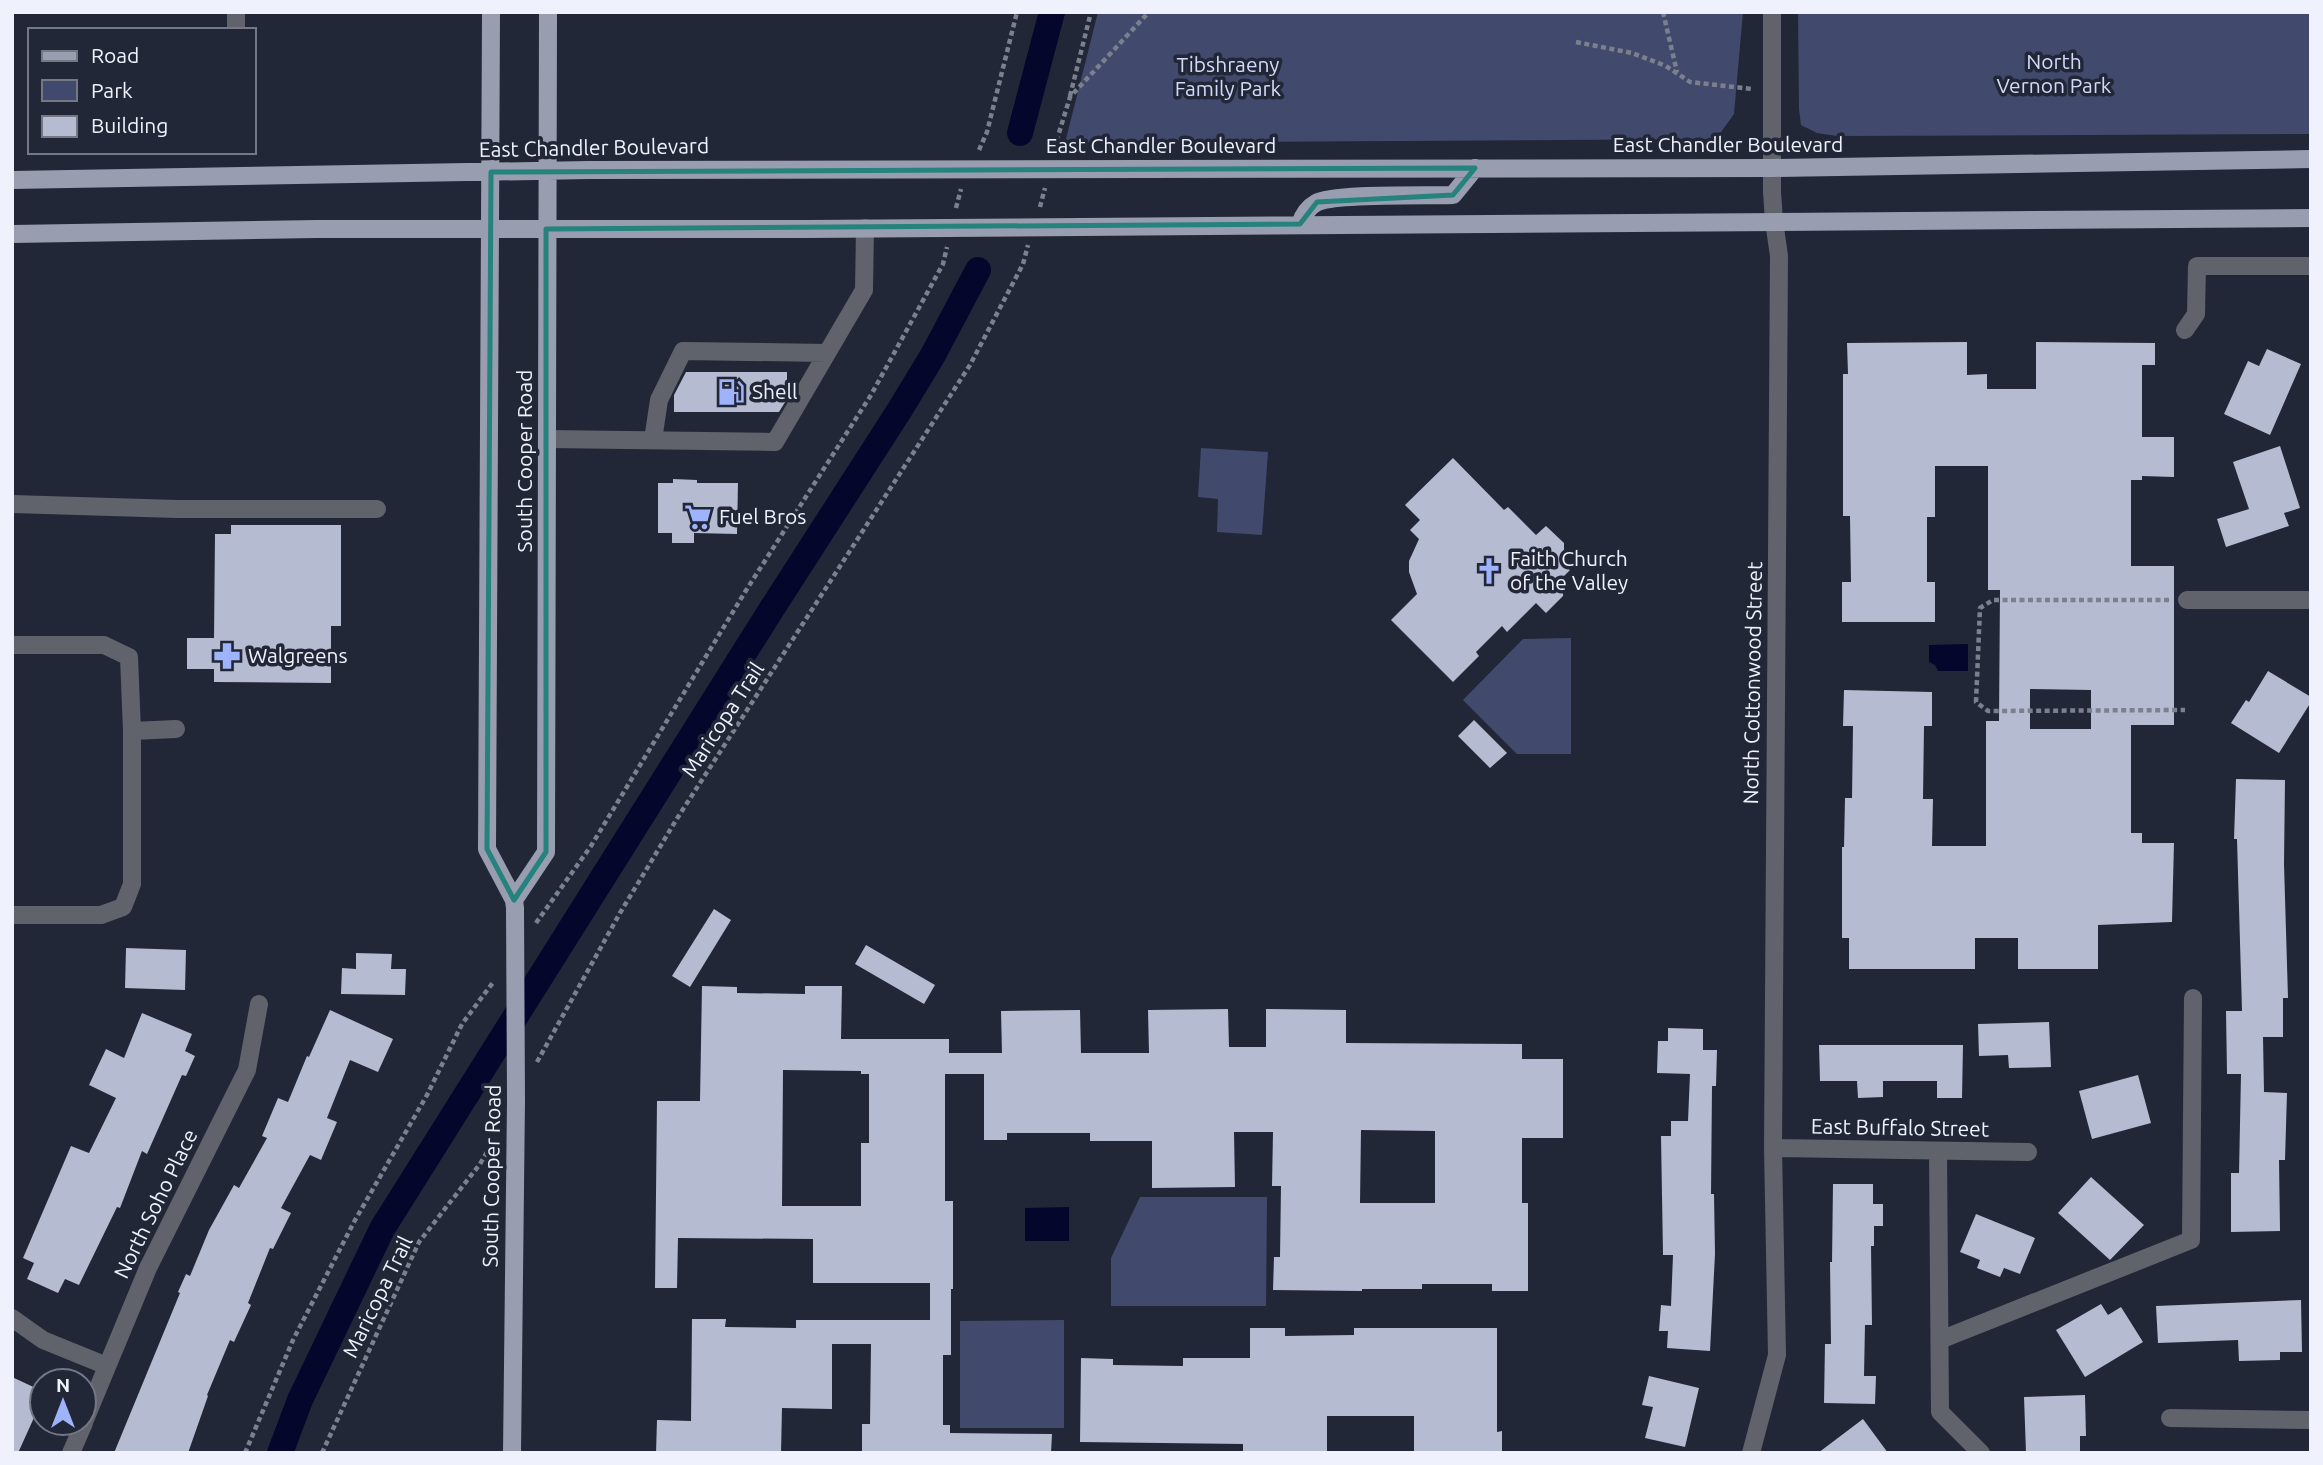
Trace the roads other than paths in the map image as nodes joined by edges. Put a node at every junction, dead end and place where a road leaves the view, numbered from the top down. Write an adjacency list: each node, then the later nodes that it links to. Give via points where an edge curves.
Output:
1 (491, 12): 8 (main road, South Cooper Road)
2 (548, 12): 7 (main road, South Cooper Road)
3 (1772, 12): 6 (street, North Cottonwood Street)
4 (2311, 159): 6 (main road, East Chandler Boulevard)
5 (1475, 168): 6 (main road, East Chandler Boulevard); 7 (main road, East Chandler Boulevard); 12 (main road, via 1453,195 1338,198 1317,202 1304,213)
6 (1772, 168): 11 (street, North Cottonwood Street)
7 (547, 170): 8 (main road, East Chandler Boulevard); 14 (main road, South Cooper Road)
8 (491, 172): 9 (main road, East Chandler Boulevard); 15 (main road, South Cooper Road)
9 (12, 180)
10 (2311, 218): 11 (main road)
11 (1774, 221): 12 (main road); 33 (street, North Cottonwood Street, via 1779,284)
12 (1300, 224): 13 (main road)
13 (865, 228): 14 (main road); 19 (street, via 864,290)
14 (546, 229): 15 (main road); 20 (main road, South Cooper Road)
15 (491, 230): 16 (main road); 29 (main road, South Cooper Road, via 487,849)
16 (12, 234)
17 (2311, 266): 18 (street, via 2197,266 2196,314)
18 (2185, 330)
19 (827, 353): 21 (street, via 775,442); 21 (street, via 683,351 659,400)
20 (548, 439): 21 (street); 29 (main road, South Cooper Road, via 546,852)
21 (653, 440)
22 (12, 504): 23 (street)
23 (377, 509)
24 (2187, 600): 25 (street)
25 (2311, 600)
26 (12, 645): 28 (street, via 104,645 129,657)
27 (176, 729): 28 (street)
28 (132, 731): 30 (street, via 132,884 123,907 101,915)
29 (514, 900): 42 (main road, South Cooper Road)
30 (12, 915)
31 (2193, 998): 37 (street, via 2191,1240)
32 (259, 1004): 38 (street, North Soho Place, via 247,1070 148,1268)
33 (1773, 1148): 34 (street, East Buffalo Street); 43 (street, North Cottonwood Street, via 1777,1355)
34 (1938, 1151): 35 (street, East Buffalo Street); 37 (street)
35 (2028, 1153)
36 (12, 1318): 38 (street, via 43,1340)
37 (1940, 1339): 44 (street, via 1940,1412)
38 (107, 1366): 39 (street, North Soho Place)
39 (98, 1388)
40 (2170, 1418): 41 (street)
41 (2311, 1420)
42 (512, 1453)
43 (1751, 1453)
44 (1981, 1453)

